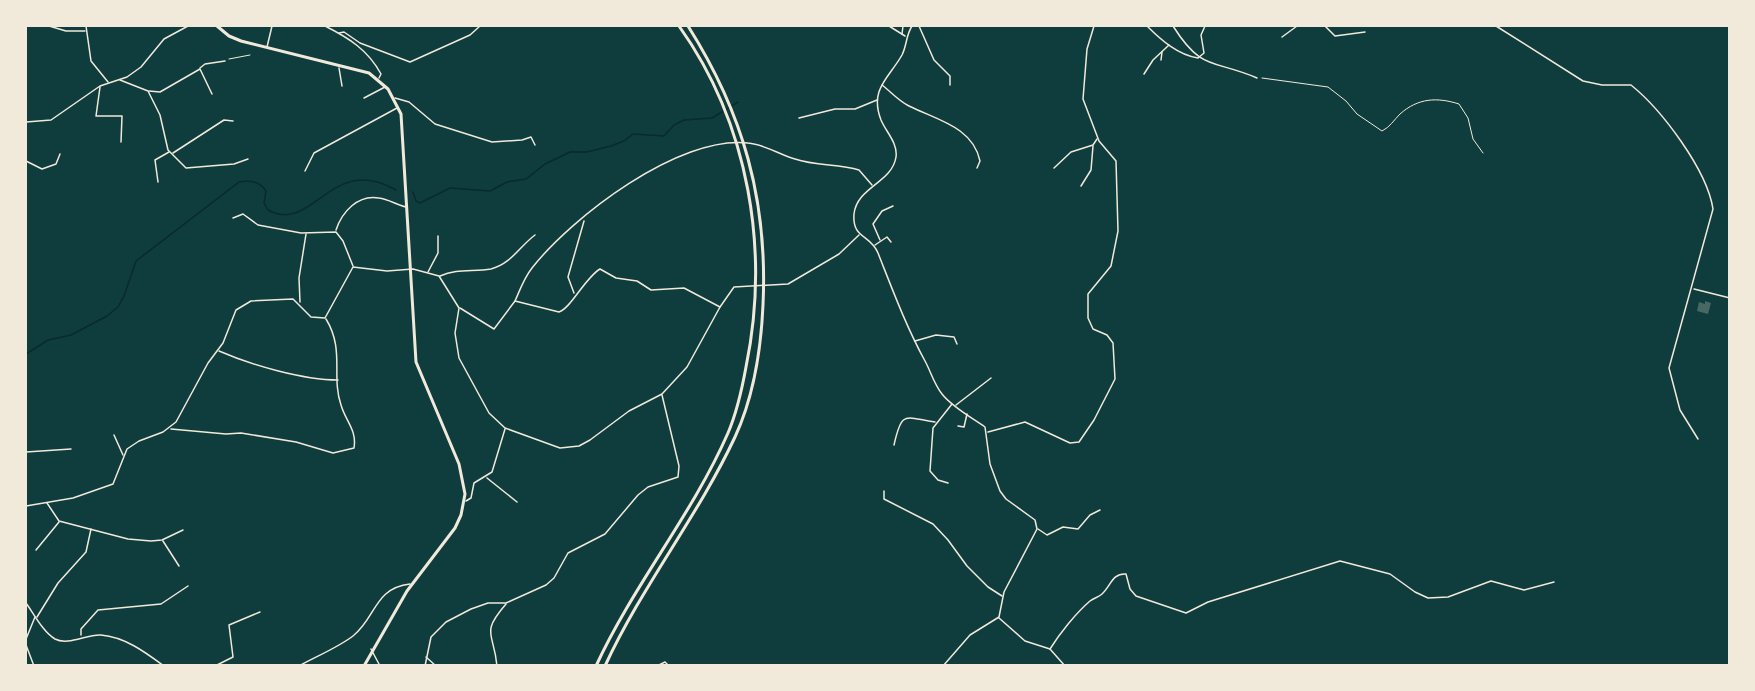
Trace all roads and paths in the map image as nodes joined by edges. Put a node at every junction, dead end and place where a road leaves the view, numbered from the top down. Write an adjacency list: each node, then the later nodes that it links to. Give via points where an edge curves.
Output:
1 (49, 26): 21 (street)
2 (86, 26): 21 (street)
3 (188, 26): 38 (street, via 164,39 141,67)
4 (216, 26): 28 (main road, via 229,36)
5 (272, 26): 28 (street)
6 (326, 26): 23 (street)
7 (480, 26): 23 (street, via 470,35 410,62)
8 (679, 26): 152 (main road, via 715,88 742,160 751,201 757,278 753,335 729,431)
9 (688, 26): 153 (main road, via 722,84 749,157 758,199 765,278 762,337 751,394 736,434)
10 (889, 26): 24 (street)
11 (903, 26): 24 (street)
12 (912, 26): 25 (street)
13 (919, 26): 42 (street, via 934,60 950,76)
14 (1094, 26): 55 (street, via 1087,49 1083,99)
15 (1147, 26): 27 (street)
16 (1173, 26): 31 (street)
17 (1205, 26): 31 (street, via 1201,35 1203,53)
18 (1297, 26): 26 (street)
19 (1325, 26): 22 (street, via 1335,36)
20 (1496, 26): 86 (street, via 1583,81 1631,85 1692,156 1710,191 1713,209)
21 (86, 31): 40 (street, via 91,61)
22 (1365, 32)
23 (339, 33): 39 (street, via 371,56 381,74)
24 (902, 34): 25 (street)
25 (905, 36): 41 (street, via 902,55)
26 (1282, 37)
27 (1170, 45): 29 (street); 31 (street)
28 (267, 47): 34 (main road)
29 (1162, 51): 32 (street); 36 (street)
30 (250, 55): 33 (path)
31 (1198, 58): 37 (street)
32 (1161, 60)
33 (225, 61): 35 (street, via 205,64)
34 (338, 64): 39 (main road); 44 (street)
35 (200, 69): 46 (street, via 160,92); 47 (street)
36 (1144, 74)
37 (1257, 78): 60 (path, via 1323,85 1382,131 1414,104 1442,98 1463,106 1473,139)
38 (120, 79): 40 (street); 46 (street)
39 (378, 79): 45 (main road)
40 (108, 83): 43 (street)
41 (882, 85): 50 (street); 64 (street, via 909,106 972,139 980,161)
42 (950, 85)
43 (100, 86): 54 (street, via 51,120); 56 (street, via 96,116 122,116)
44 (342, 86)
45 (386, 86): 48 (street); 49 (main road)
46 (148, 92): 59 (street)
47 (212, 94)
48 (364, 98)
49 (394, 99): 51 (main road); 57 (street, via 409,102 440,126 498,143 531,137)
50 (878, 99): 52 (street, via 855,109 835,109); 68 (street, via 881,120 896,156 888,173)
51 (398, 107): 66 (street, via 319,149); 71 (main road, via 403,129)
52 (799, 118)
53 (233, 121): 59 (street, via 224,120)
54 (26, 122)
55 (1098, 138): 58 (street); 106 (street, via 1118,168 1118,231 1111,266 1088,294 1086,305 1093,329 1107,335 1113,343 1115,379 1079,442 1070,442 1025,422)
56 (121, 142)
57 (535, 145)
58 (1093, 145): 65 (street, via 1071,152); 69 (street, via 1091,170)
59 (171, 152): 62 (street, via 189,169); 67 (street, via 155,160)
60 (1483, 153)
61 (60, 154): 63 (street, via 56,164 42,169)
62 (248, 159)
63 (26, 161)
64 (976, 168)
65 (1054, 168)
66 (305, 171)
67 (158, 183)
68 (873, 186): 73 (street, via 859,170 802,161 748,142 719,144 651,170); 77 (street, via 861,196 855,210 854,226)
69 (1081, 186)
70 (893, 206): 79 (street, via 882,211 873,224)
71 (407, 207): 74 (street, via 381,198 360,200 340,220); 83 (main road)
72 (233, 218): 75 (street, via 243,214 258,225)
73 (584, 219): 87 (street, via 568,277); 89 (street, via 532,269)
74 (336, 232): 75 (street); 82 (street)
75 (306, 233): 90 (street, via 299,278)
76 (534, 235): 85 (street, via 513,257 497,266 454,270)
77 (859, 235): 81 (street); 91 (street, via 838,254 779,286 741,286 729,292)
78 (438, 237): 84 (street, via 438,253)
79 (880, 240): 80 (street, via 887,237); 81 (street)
80 (891, 242)
81 (874, 246): 94 (street)
82 (353, 267): 83 (street); 93 (street)
83 (410, 270): 84 (street); 118 (main road, via 416,366 461,470)
84 (428, 273): 85 (street)
85 (439, 276): 92 (street)
86 (1693, 288): 88 (street); 108 (street, via 1669,368 1680,410)
87 (575, 293): 89 (street, via 567,308 559,312); 91 (street, via 600,269 651,290 684,288)
88 (1730, 298)
89 (515, 301): 92 (street, via 494,328)
90 (300, 303): 93 (street, via 311,317); 96 (street, via 293,299 242,304)
91 (720, 307): 99 (street, via 687,367)
92 (459, 308): 104 (street, via 454,333 459,358 489,413)
93 (326, 318): 98 (street, via 338,355)
94 (914, 341): 95 (street, via 936,335 954,337); 100 (street, via 941,393)
95 (957, 344)
96 (218, 351): 98 (street, via 309,379); 105 (street)
97 (991, 378): 100 (street)
98 (338, 380): 105 (street, via 341,405 354,432 354,448 347,451 333,453 241,433)
99 (662, 394): 104 (street, via 629,411 579,446 560,448); 133 (street, via 679,466 678,477 648,487 605,534 568,553 546,585)
100 (954, 404): 101 (street); 102 (street)
101 (968, 414): 103 (street, via 964,427); 106 (street)
102 (936, 422): 109 (street, via 904,417); 114 (street, via 930,471 938,480)
103 (958, 426)
104 (505, 428): 113 (street, via 498,459)
105 (169, 429): 112 (street, via 139,441)
106 (987, 432): 122 (street, via 990,464 1000,491 1006,500 1032,517)
107 (114, 435): 112 (street)
108 (1698, 439)
109 (894, 445)
110 (71, 449): 111 (street)
111 (26, 452)
112 (123, 456): 117 (street, via 116,479 108,488)
113 (486, 477): 116 (street); 118 (street, via 474,483 471,498)
114 (948, 483)
115 (884, 491): 131 (street, via 884,499 933,524 967,566)
116 (517, 501)
117 (47, 502): 119 (street); 121 (street)
118 (464, 502): 129 (main road, via 455,528)
119 (26, 506)
120 (1100, 510): 122 (street, via 1090,514 1078,529 1063,527 1047,535)
121 (59, 521): 123 (street); 126 (street)
122 (1037, 527): 131 (street)
123 (91, 529): 125 (street, via 128,539); 135 (street, via 86,552)
124 (183, 530): 125 (street)
125 (162, 540): 127 (street)
126 (36, 550)
127 (178, 566)
128 (1554, 582): 141 (street, via 1524,590 1491,581 1448,597 1428,598 1390,574 1340,561 1186,612 1136,596 1123,573 1064,628)
129 (411, 584): 140 (main road); 146 (street, via 381,597 350,638)
130 (188, 586): 137 (street, via 161,604 98,610 81,629)
131 (1003, 596): 136 (street)
132 (26, 603): 135 (street)
133 (506, 603): 142 (street, via 488,603 446,622 431,637); 151 (street, via 490,628)
134 (260, 612): 145 (street, via 229,626 233,657)
135 (36, 617): 137 (street, via 56,639 65,641); 138 (street)
136 (998, 617): 141 (street, via 1025,641); 156 (street, via 974,631)
137 (81, 636): 144 (street, via 118,639)
138 (26, 639)
139 (26, 645): 143 (street)
140 (371, 649): 147 (main road); 148 (street)
141 (1050, 649): 157 (street)
142 (425, 656): 149 (street); 150 (street)
143 (34, 666)
144 (164, 666)
145 (215, 666)
146 (299, 666)
147 (364, 666)
148 (380, 666)
149 (425, 666)
150 (436, 666)
151 (497, 666)
152 (596, 666)
153 (605, 666)
154 (657, 666): 155 (street, via 665,662)
155 (669, 666)
156 (943, 666)
157 (1065, 666)

